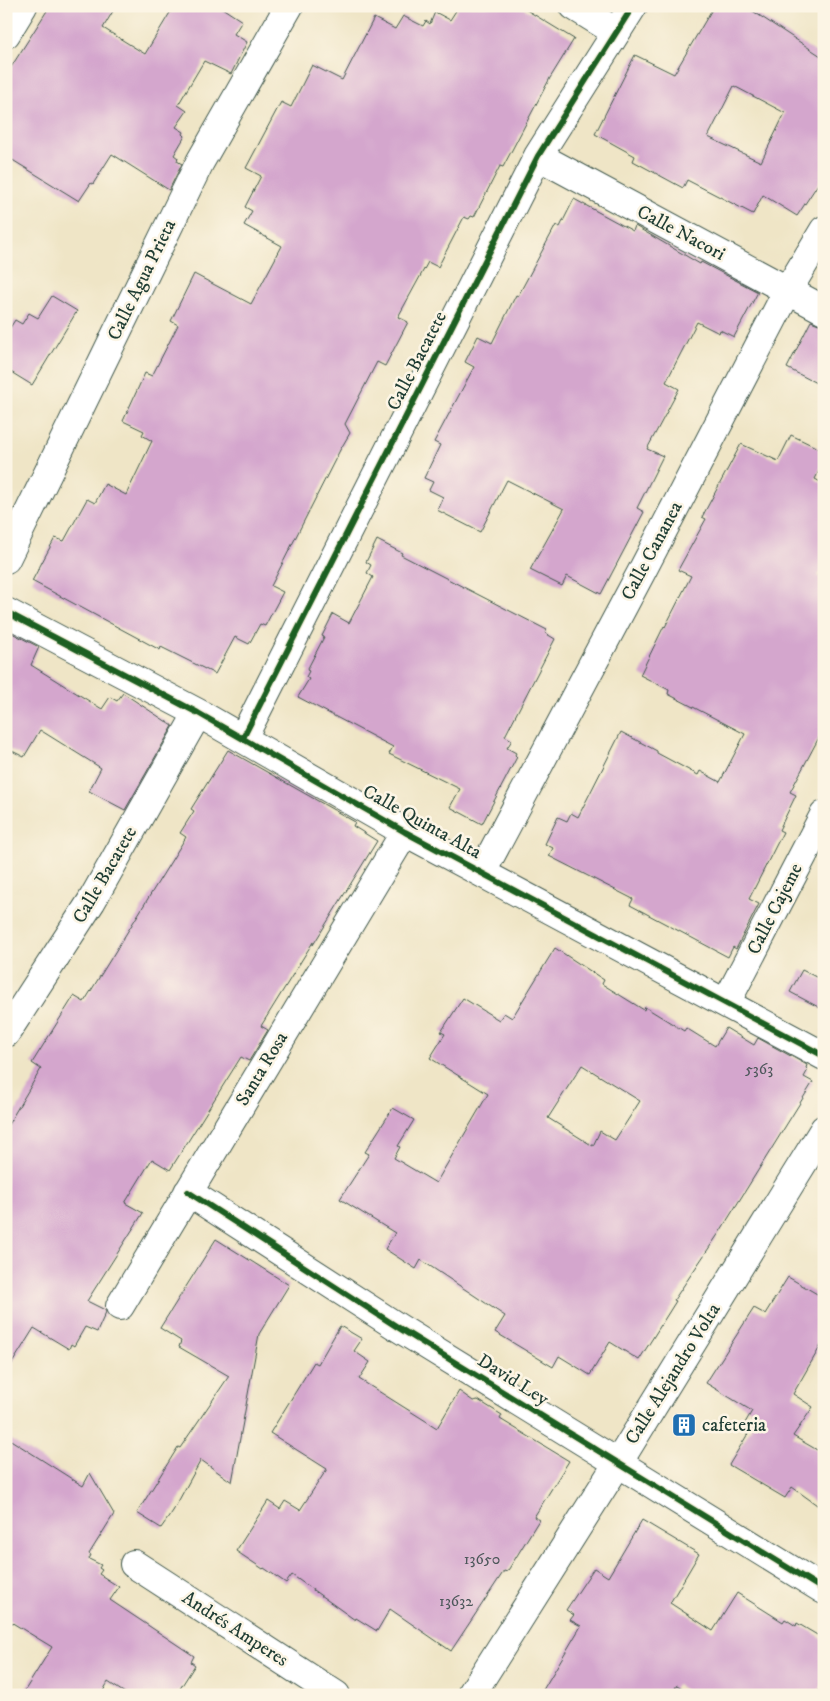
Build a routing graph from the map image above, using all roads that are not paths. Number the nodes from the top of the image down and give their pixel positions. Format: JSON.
{"nodes":[{"id":1,"x":23,"y":6,"type":"edge"},
{"id":2,"x":289,"y":6,"type":"edge"},
{"id":3,"x":574,"y":6,"type":"edge"},
{"id":4,"x":633,"y":6,"type":"edge"},
{"id":5,"x":616,"y":32,"type":"junction"},
{"id":6,"x":6,"y":34,"type":"edge"},
{"id":7,"x":538,"y":156,"type":"junction"},
{"id":8,"x":824,"y":230,"type":"edge"},
{"id":9,"x":788,"y":290,"type":"junction"},
{"id":10,"x":824,"y":310,"type":"edge"},
{"id":11,"x":6,"y":559,"type":"edge"},
{"id":12,"x":6,"y":612,"type":"edge"},
{"id":13,"x":198,"y":713,"type":"junction"},
{"id":14,"x":243,"y":738,"type":"junction"},
{"id":15,"x":824,"y":815,"type":"edge"},
{"id":16,"x":405,"y":832,"type":"junction"},
{"id":17,"x":482,"y":872,"type":"junction"},
{"id":18,"x":726,"y":1003,"type":"junction"},
{"id":19,"x":6,"y":1033,"type":"edge"},
{"id":20,"x":824,"y":1056,"type":"edge"},
{"id":21,"x":824,"y":1129,"type":"edge"},
{"id":22,"x":188,"y":1192,"type":"junction"},
{"id":23,"x":120,"y":1306,"type":"dead end"},
{"id":24,"x":618,"y":1463,"type":"junction"},
{"id":25,"x":134,"y":1564,"type":"dead end"},
{"id":26,"x":824,"y":1590,"type":"edge"},
{"id":27,"x":336,"y":1695,"type":"edge"},
{"id":28,"x":471,"y":1695,"type":"edge"}],
"edges":[{"from":1,"to":6,"type":"street"},
{"from":2,"to":11,"type":"street","name":"Calle Agua Prieta"},
{"from":3,"to":5,"type":"street"},
{"from":4,"to":5,"type":"street","name":"Calle Bacatete"},
{"from":5,"to":7,"type":"street","name":"Calle Bacatete"},
{"from":7,"to":9,"type":"street","name":"Calle Nacori"},
{"from":7,"to":14,"type":"street","name":"Calle Bacatete"},
{"from":8,"to":9,"type":"street","name":"Calle Cananea"},
{"from":9,"to":10,"type":"street","name":"Calle Nacori"},
{"from":9,"to":17,"type":"street","name":"Calle Cananea"},
{"from":12,"to":13,"type":"street","name":"Calle Quinta Alta"},
{"from":13,"to":14,"type":"street","name":"Calle Quinta Alta"},
{"from":13,"to":19,"type":"street","name":"Calle Bacatete"},
{"from":14,"to":16,"type":"street","name":"Calle Quinta Alta"},
{"from":15,"to":18,"type":"street","name":"Calle Cajeme"},
{"from":16,"to":17,"type":"street","name":"Calle Quinta Alta"},
{"from":16,"to":22,"type":"street","name":"Santa Rosa"},
{"from":17,"to":18,"type":"street","name":"Calle Quinta Alta"},
{"from":18,"to":20,"type":"street","name":"Calle Quinta Alta"},
{"from":21,"to":24,"type":"street","name":"Calle Alejandro Volta"},
{"from":22,"to":23,"type":"street","name":"Santa Rosa"},
{"from":22,"to":24,"type":"street","name":"David Ley"},
{"from":24,"to":26,"type":"street","name":"David Ley"},
{"from":24,"to":28,"type":"street","name":"Calle Alejandro Volta"},
{"from":25,"to":27,"type":"street","name":"Andrés Amperes"}]}
